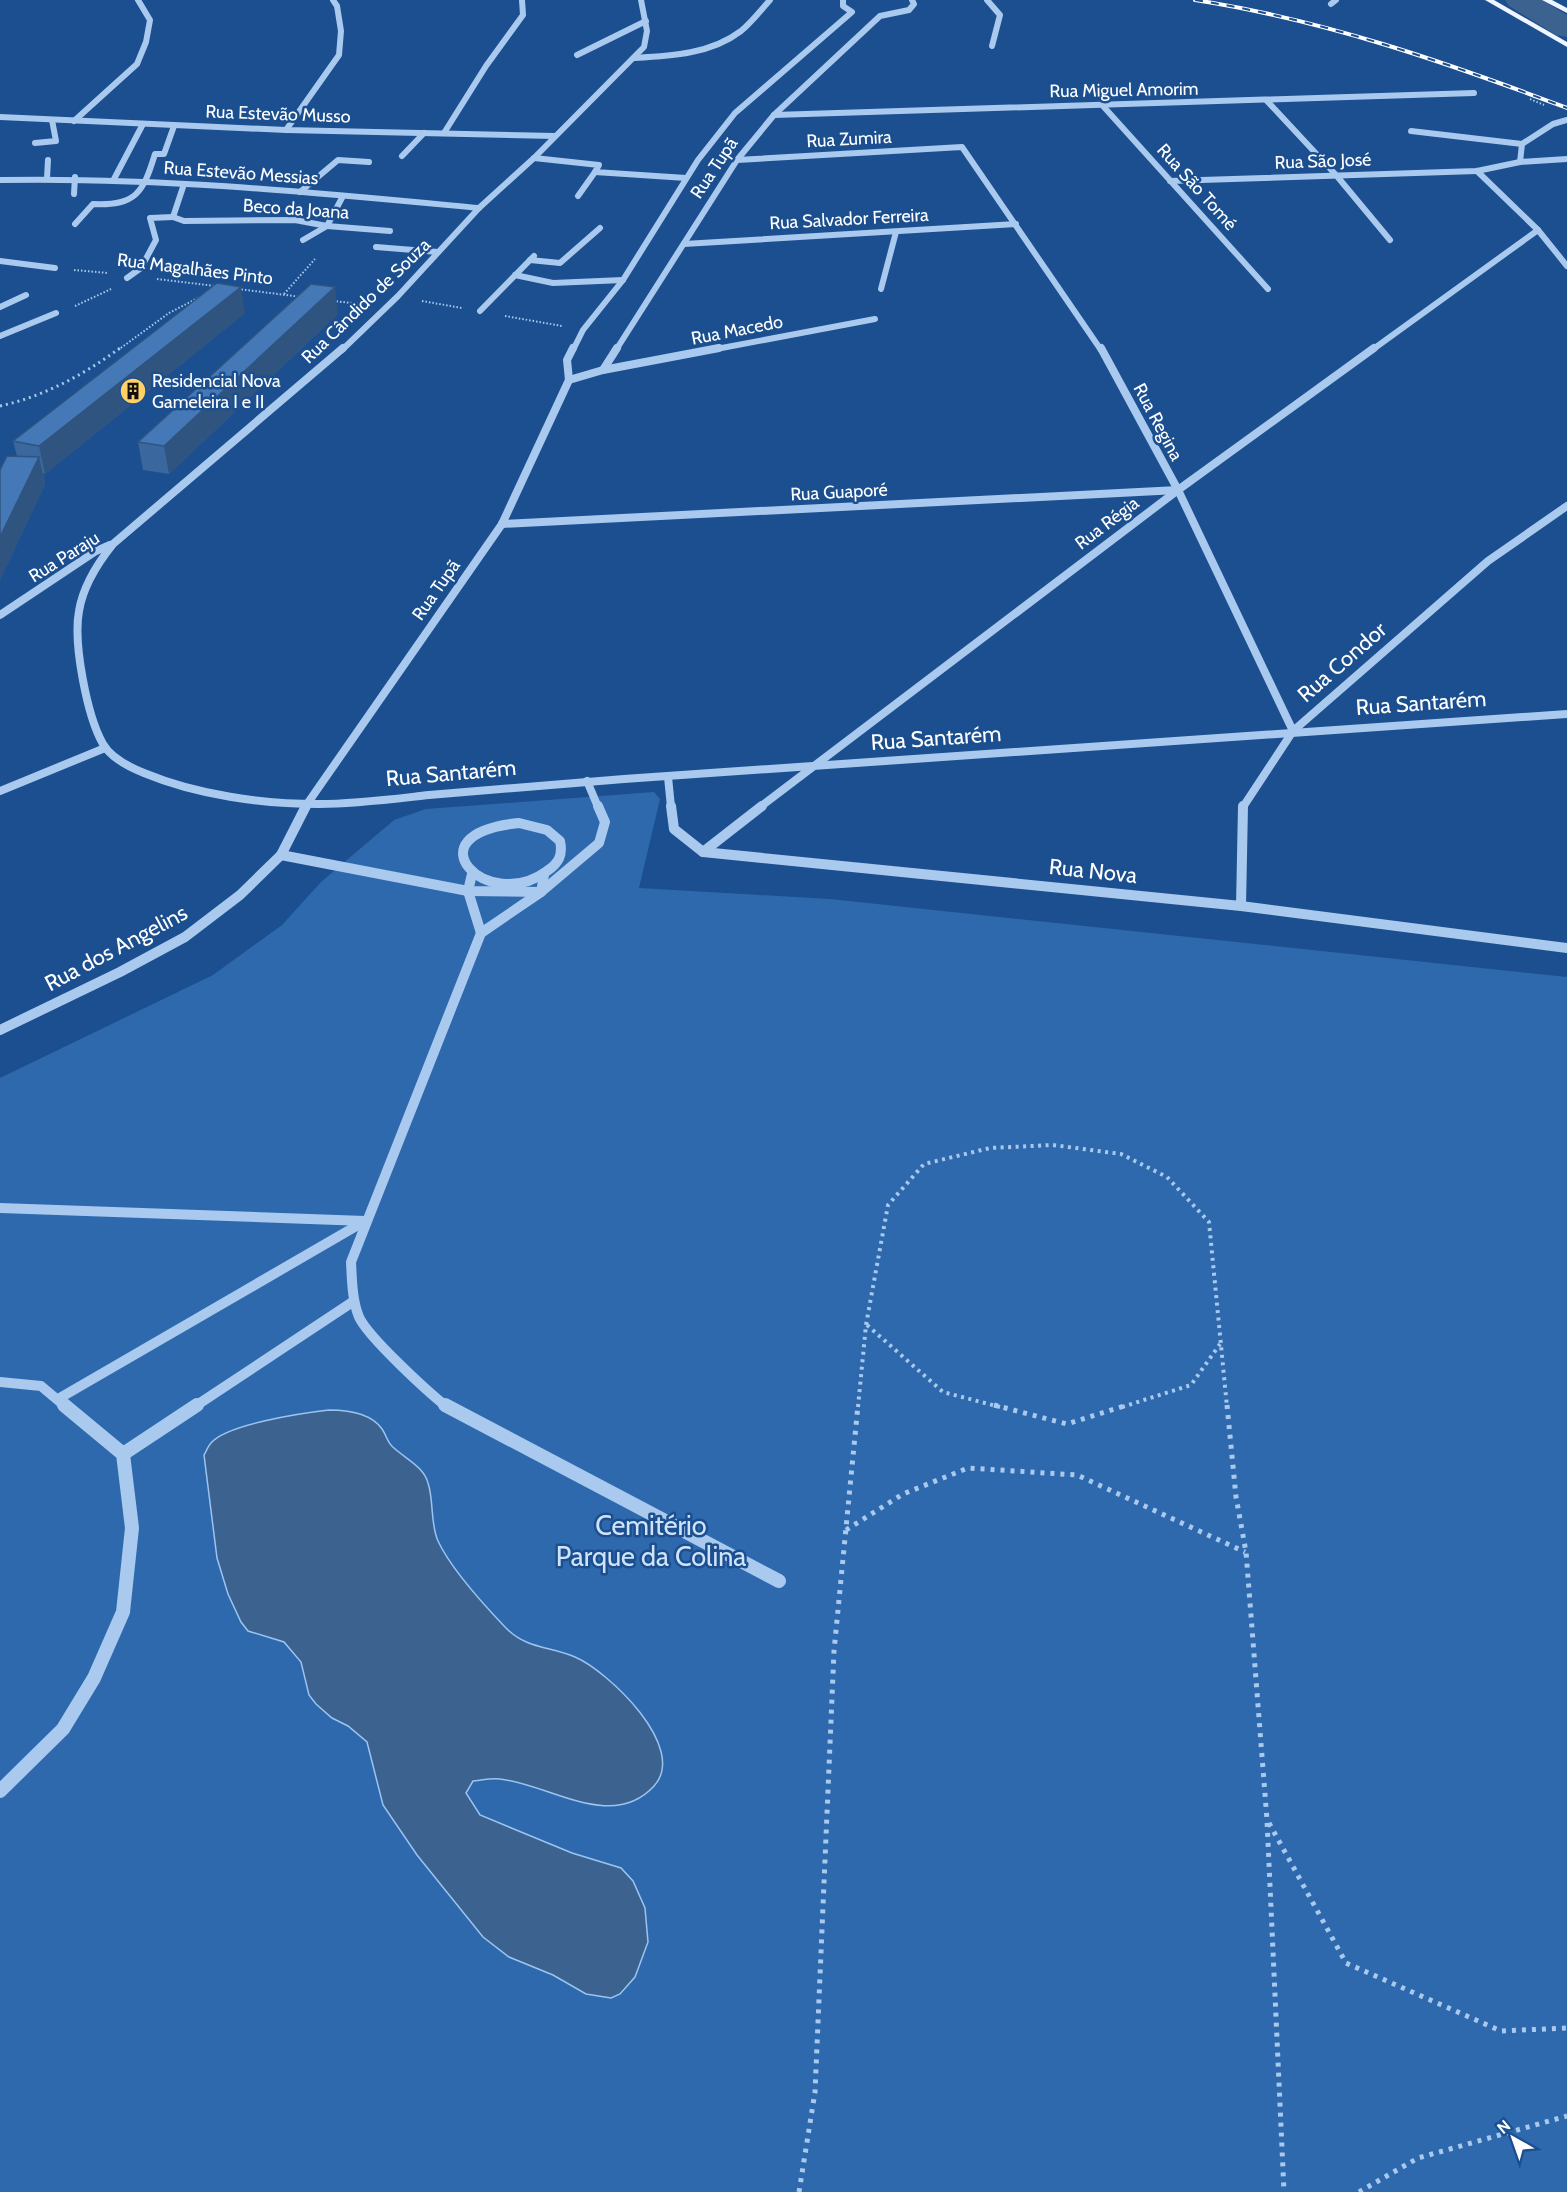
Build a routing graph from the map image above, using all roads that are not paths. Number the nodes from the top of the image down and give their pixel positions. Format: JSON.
{"nodes":[{"id":1,"x":138,"y":0,"type":"edge"},
{"id":2,"x":333,"y":0,"type":"edge"},
{"id":3,"x":522,"y":0,"type":"edge"},
{"id":4,"x":641,"y":0,"type":"edge"},
{"id":5,"x":770,"y":0,"type":"edge"},
{"id":6,"x":843,"y":0,"type":"edge"},
{"id":7,"x":912,"y":0,"type":"edge"},
{"id":8,"x":987,"y":0,"type":"edge"},
{"id":9,"x":1336,"y":0,"type":"edge"},
{"id":10,"x":1489,"y":0,"type":"edge"},
{"id":11,"x":1546,"y":0,"type":"edge"},
{"id":12,"x":1330,"y":4,"type":"dead end"},
{"id":13,"x":1567,"y":11,"type":"edge"},
{"id":14,"x":646,"y":21,"type":"junction"},
{"id":15,"x":1567,"y":45,"type":"edge"},
{"id":16,"x":992,"y":46,"type":"dead end"},
{"id":17,"x":577,"y":55,"type":"dead end"},
{"id":18,"x":634,"y":58,"type":"junction"},
{"id":19,"x":1474,"y":93,"type":"dead end"},
{"id":20,"x":1267,"y":101,"type":"junction"},
{"id":21,"x":1103,"y":105,"type":"junction"},
{"id":22,"x":774,"y":115,"type":"junction"},
{"id":23,"x":0,"y":117,"type":"edge"},
{"id":24,"x":52,"y":120,"type":"junction"},
{"id":25,"x":1567,"y":120,"type":"edge"},
{"id":26,"x":74,"y":121,"type":"junction"},
{"id":27,"x":143,"y":124,"type":"junction"},
{"id":28,"x":174,"y":126,"type":"junction"},
{"id":29,"x":286,"y":130,"type":"junction"},
{"id":30,"x":1411,"y":130,"type":"dead end"},
{"id":31,"x":424,"y":133,"type":"junction"},
{"id":32,"x":444,"y":133,"type":"junction"},
{"id":33,"x":555,"y":136,"type":"junction"},
{"id":34,"x":34,"y":143,"type":"dead end"},
{"id":35,"x":1522,"y":144,"type":"junction"},
{"id":36,"x":962,"y":147,"type":"joint"},
{"id":37,"x":402,"y":156,"type":"dead end"},
{"id":38,"x":534,"y":158,"type":"junction"},
{"id":39,"x":1567,"y":159,"type":"edge"},
{"id":40,"x":48,"y":160,"type":"dead end"},
{"id":41,"x":737,"y":160,"type":"junction"},
{"id":42,"x":369,"y":162,"type":"dead end"},
{"id":43,"x":1520,"y":162,"type":"junction"},
{"id":44,"x":1477,"y":171,"type":"junction"},
{"id":45,"x":595,"y":172,"type":"junction"},
{"id":46,"x":1336,"y":175,"type":"junction"},
{"id":47,"x":75,"y":177,"type":"junction"},
{"id":48,"x":47,"y":178,"type":"junction"},
{"id":49,"x":686,"y":178,"type":"junction"},
{"id":50,"x":114,"y":179,"type":"junction"},
{"id":51,"x":0,"y":180,"type":"edge"},
{"id":52,"x":145,"y":181,"type":"junction"},
{"id":53,"x":1170,"y":181,"type":"junction"},
{"id":54,"x":184,"y":184,"type":"junction"},
{"id":55,"x":300,"y":192,"type":"junction"},
{"id":56,"x":74,"y":194,"type":"dead end"},
{"id":57,"x":343,"y":196,"type":"junction"},
{"id":58,"x":578,"y":196,"type":"dead end"},
{"id":59,"x":479,"y":208,"type":"junction"},
{"id":60,"x":173,"y":217,"type":"junction"},
{"id":61,"x":75,"y":224,"type":"dead end"},
{"id":62,"x":1016,"y":224,"type":"junction"},
{"id":63,"x":327,"y":226,"type":"junction"},
{"id":64,"x":600,"y":228,"type":"dead end"},
{"id":65,"x":1538,"y":230,"type":"junction"},
{"id":66,"x":390,"y":231,"type":"dead end"},
{"id":67,"x":896,"y":231,"type":"junction"},
{"id":68,"x":303,"y":240,"type":"dead end"},
{"id":69,"x":1390,"y":240,"type":"dead end"},
{"id":70,"x":684,"y":244,"type":"junction"},
{"id":71,"x":376,"y":247,"type":"dead end"},
{"id":72,"x":438,"y":252,"type":"junction"},
{"id":73,"x":0,"y":261,"type":"edge"},
{"id":74,"x":1566,"y":264,"type":"edge"},
{"id":75,"x":55,"y":268,"type":"road end"},
{"id":76,"x":515,"y":275,"type":"junction"},
{"id":77,"x":128,"y":277,"type":"road end"},
{"id":78,"x":623,"y":280,"type":"junction"},
{"id":79,"x":881,"y":289,"type":"dead end"},
{"id":80,"x":1268,"y":289,"type":"dead end"},
{"id":81,"x":26,"y":295,"type":"dead end"},
{"id":82,"x":0,"y":307,"type":"edge"},
{"id":83,"x":480,"y":311,"type":"dead end"},
{"id":84,"x":56,"y":313,"type":"road end"},
{"id":85,"x":876,"y":319,"type":"dead end"},
{"id":86,"x":0,"y":336,"type":"edge"},
{"id":87,"x":603,"y":370,"type":"junction"},
{"id":88,"x":569,"y":380,"type":"junction"},
{"id":89,"x":1178,"y":490,"type":"junction"},
{"id":90,"x":1567,"y":506,"type":"edge"},
{"id":91,"x":502,"y":524,"type":"junction"},
{"id":92,"x":113,"y":544,"type":"junction"},
{"id":93,"x":0,"y":615,"type":"edge"},
{"id":94,"x":1567,"y":714,"type":"edge"},
{"id":95,"x":1293,"y":731,"type":"junction"},
{"id":96,"x":105,"y":748,"type":"junction"},
{"id":97,"x":809,"y":768,"type":"junction"},
{"id":98,"x":668,"y":777,"type":"junction"},
{"id":99,"x":587,"y":781,"type":"junction"},
{"id":100,"x":0,"y":791,"type":"edge"},
{"id":101,"x":307,"y":804,"type":"junction"},
{"id":102,"x":704,"y":852,"type":"junction"},
{"id":103,"x":281,"y":855,"type":"junction"},
{"id":104,"x":472,"y":874,"type":"junction"},
{"id":105,"x":544,"y":876,"type":"junction"},
{"id":106,"x":468,"y":891,"type":"junction"},
{"id":107,"x":541,"y":892,"type":"junction"},
{"id":108,"x":1241,"y":906,"type":"junction"},
{"id":109,"x":481,"y":933,"type":"junction"},
{"id":110,"x":1567,"y":948,"type":"edge"},
{"id":111,"x":0,"y":1030,"type":"edge"},
{"id":112,"x":0,"y":1208,"type":"edge"},
{"id":113,"x":365,"y":1221,"type":"junction"},
{"id":114,"x":354,"y":1301,"type":"junction"},
{"id":115,"x":0,"y":1382,"type":"edge"},
{"id":116,"x":58,"y":1400,"type":"junction"},
{"id":117,"x":123,"y":1454,"type":"junction"},
{"id":118,"x":779,"y":1581,"type":"dead end"},
{"id":119,"x":0,"y":1791,"type":"edge"}],
"edges":[{"from":1,"to":26,"type":"street"},
{"from":2,"to":29,"type":"street"},
{"from":3,"to":32,"type":"street"},
{"from":4,"to":14,"type":"street","name":"Rua Cândido de Souza"},
{"from":5,"to":18,"type":"street"},
{"from":6,"to":49,"type":"street","name":"Rua Tupã"},
{"from":7,"to":22,"type":"street","name":"Rua Tupã"},
{"from":8,"to":16,"type":"street"},
{"from":9,"to":12,"type":"street"},
{"from":10,"to":15,"type":"main road"},
{"from":11,"to":13,"type":"main road"},
{"from":14,"to":17,"type":"street"},
{"from":14,"to":18,"type":"street","name":"Rua Cândido de Souza"},
{"from":18,"to":33,"type":"street","name":"Rua Cândido de Souza"},
{"from":19,"to":20,"type":"street","name":"Rua Miguel Amorim"},
{"from":20,"to":21,"type":"street","name":"Rua Miguel Amorim"},
{"from":20,"to":46,"type":"street"},
{"from":21,"to":22,"type":"street","name":"Rua Miguel Amorim"},
{"from":21,"to":53,"type":"street","name":"Rua São Tomé"},
{"from":22,"to":41,"type":"street","name":"Rua Tupã"},
{"from":23,"to":24,"type":"street","name":"Rua Estevão Musso"},
{"from":24,"to":26,"type":"street","name":"Rua Estevão Musso"},
{"from":24,"to":34,"type":"street"},
{"from":25,"to":35,"type":"street"},
{"from":26,"to":27,"type":"street","name":"Rua Estevão Musso"},
{"from":27,"to":28,"type":"street","name":"Rua Estevão Musso"},
{"from":27,"to":50,"type":"street"},
{"from":28,"to":29,"type":"street","name":"Rua Estevão Musso"},
{"from":28,"to":52,"type":"street"},
{"from":29,"to":31,"type":"street","name":"Rua Estevão Musso"},
{"from":30,"to":35,"type":"street"},
{"from":31,"to":32,"type":"street","name":"Rua Estevão Musso"},
{"from":31,"to":37,"type":"street"},
{"from":32,"to":33,"type":"street","name":"Rua Estevão Musso"},
{"from":33,"to":38,"type":"street","name":"Rua Cândido de Souza"},
{"from":35,"to":43,"type":"street"},
{"from":36,"to":41,"type":"street","name":"Rua Zumira"},
{"from":36,"to":62,"type":"street","name":"Rua Regina"},
{"from":38,"to":45,"type":"street"},
{"from":38,"to":59,"type":"street","name":"Rua Cândido de Souza"},
{"from":39,"to":43,"type":"street","name":"Rua São José"},
{"from":40,"to":48,"type":"street"},
{"from":41,"to":70,"type":"street","name":"Rua Tupã"},
{"from":42,"to":55,"type":"street"},
{"from":43,"to":44,"type":"street","name":"Rua São José"},
{"from":44,"to":46,"type":"street","name":"Rua São José"},
{"from":44,"to":65,"type":"street"},
{"from":45,"to":49,"type":"street"},
{"from":45,"to":58,"type":"street"},
{"from":46,"to":53,"type":"street","name":"Rua São José"},
{"from":46,"to":69,"type":"street"},
{"from":47,"to":48,"type":"street","name":"Rua Estevão Messias"},
{"from":47,"to":50,"type":"street","name":"Rua Estevão Messias"},
{"from":47,"to":56,"type":"street"},
{"from":48,"to":51,"type":"street","name":"Rua Estevão Messias"},
{"from":49,"to":78,"type":"street","name":"Rua Tupã"},
{"from":50,"to":52,"type":"street","name":"Rua Estevão Messias"},
{"from":52,"to":54,"type":"street","name":"Rua Estevão Messias"},
{"from":52,"to":61,"type":"street"},
{"from":53,"to":80,"type":"street","name":"Rua São Tomé"},
{"from":54,"to":55,"type":"street","name":"Rua Estevão Messias"},
{"from":54,"to":60,"type":"street"},
{"from":55,"to":57,"type":"street","name":"Rua Estevão Messias"},
{"from":57,"to":59,"type":"street","name":"Rua Estevão Messias"},
{"from":57,"to":63,"type":"street"},
{"from":59,"to":72,"type":"street","name":"Rua Cândido de Souza"},
{"from":60,"to":63,"type":"street","name":"Beco da Joana"},
{"from":60,"to":77,"type":"street"},
{"from":62,"to":67,"type":"street","name":"Rua Salvador Ferreira"},
{"from":62,"to":89,"type":"street","name":"Rua Regina"},
{"from":63,"to":66,"type":"street","name":"Beco da Joana"},
{"from":63,"to":68,"type":"street"},
{"from":64,"to":76,"type":"street"},
{"from":65,"to":74,"type":"street"},
{"from":65,"to":89,"type":"street","name":"Rua Régia"},
{"from":67,"to":70,"type":"street","name":"Rua Salvador Ferreira"},
{"from":67,"to":79,"type":"street"},
{"from":70,"to":87,"type":"street","name":"Rua Tupã"},
{"from":71,"to":72,"type":"street"},
{"from":72,"to":92,"type":"street","name":"Rua Cândido de Souza"},
{"from":73,"to":75,"type":"street"},
{"from":76,"to":78,"type":"street"},
{"from":76,"to":83,"type":"street"},
{"from":78,"to":88,"type":"street","name":"Rua Tupã"},
{"from":81,"to":82,"type":"street"},
{"from":84,"to":86,"type":"street"},
{"from":85,"to":87,"type":"street","name":"Rua Macedo"},
{"from":87,"to":88,"type":"street"},
{"from":88,"to":91,"type":"street","name":"Rua Tupã"},
{"from":89,"to":91,"type":"street","name":"Rua Guaporé"},
{"from":89,"to":95,"type":"street","name":"Rua Regina"},
{"from":89,"to":97,"type":"street","name":"Rua Régia"},
{"from":90,"to":95,"type":"street","name":"Rua Condor"},
{"from":91,"to":101,"type":"street","name":"Rua Tupã"},
{"from":92,"to":93,"type":"street","name":"Rua Paraju"},
{"from":92,"to":96,"type":"street","name":"Rua Cândido de Souza"},
{"from":94,"to":95,"type":"street","name":"Rua Santarém"},
{"from":95,"to":97,"type":"street","name":"Rua Santarém"},
{"from":95,"to":108,"type":"street","name":"Rua Condor"},
{"from":96,"to":100,"type":"street"},
{"from":96,"to":101,"type":"street"},
{"from":97,"to":98,"type":"street","name":"Rua Santarém"},
{"from":97,"to":102,"type":"street","name":"Rua Régia"},
{"from":98,"to":99,"type":"street","name":"Rua Santarém"},
{"from":98,"to":102,"type":"street"},
{"from":99,"to":101,"type":"street","name":"Rua Santarém"},
{"from":99,"to":107,"type":"street"},
{"from":101,"to":103,"type":"street","name":"Rua dos Angelins"},
{"from":102,"to":108,"type":"street","name":"Rua Nova"},
{"from":103,"to":106,"type":"street"},
{"from":103,"to":111,"type":"street","name":"Rua dos Angelins"},
{"from":104,"to":105,"type":"street"},
{"from":104,"to":105,"type":"street"},
{"from":104,"to":106,"type":"street"},
{"from":105,"to":107,"type":"street"},
{"from":106,"to":107,"type":"street"},
{"from":106,"to":109,"type":"street"},
{"from":107,"to":109,"type":"street"},
{"from":108,"to":110,"type":"street","name":"Rua Nova"},
{"from":109,"to":113,"type":"street"},
{"from":112,"to":113,"type":"street"},
{"from":113,"to":114,"type":"street"},
{"from":113,"to":116,"type":"street"},
{"from":114,"to":117,"type":"street"},
{"from":114,"to":118,"type":"street"},
{"from":115,"to":116,"type":"street"},
{"from":116,"to":117,"type":"street"},
{"from":117,"to":119,"type":"street"}]}
